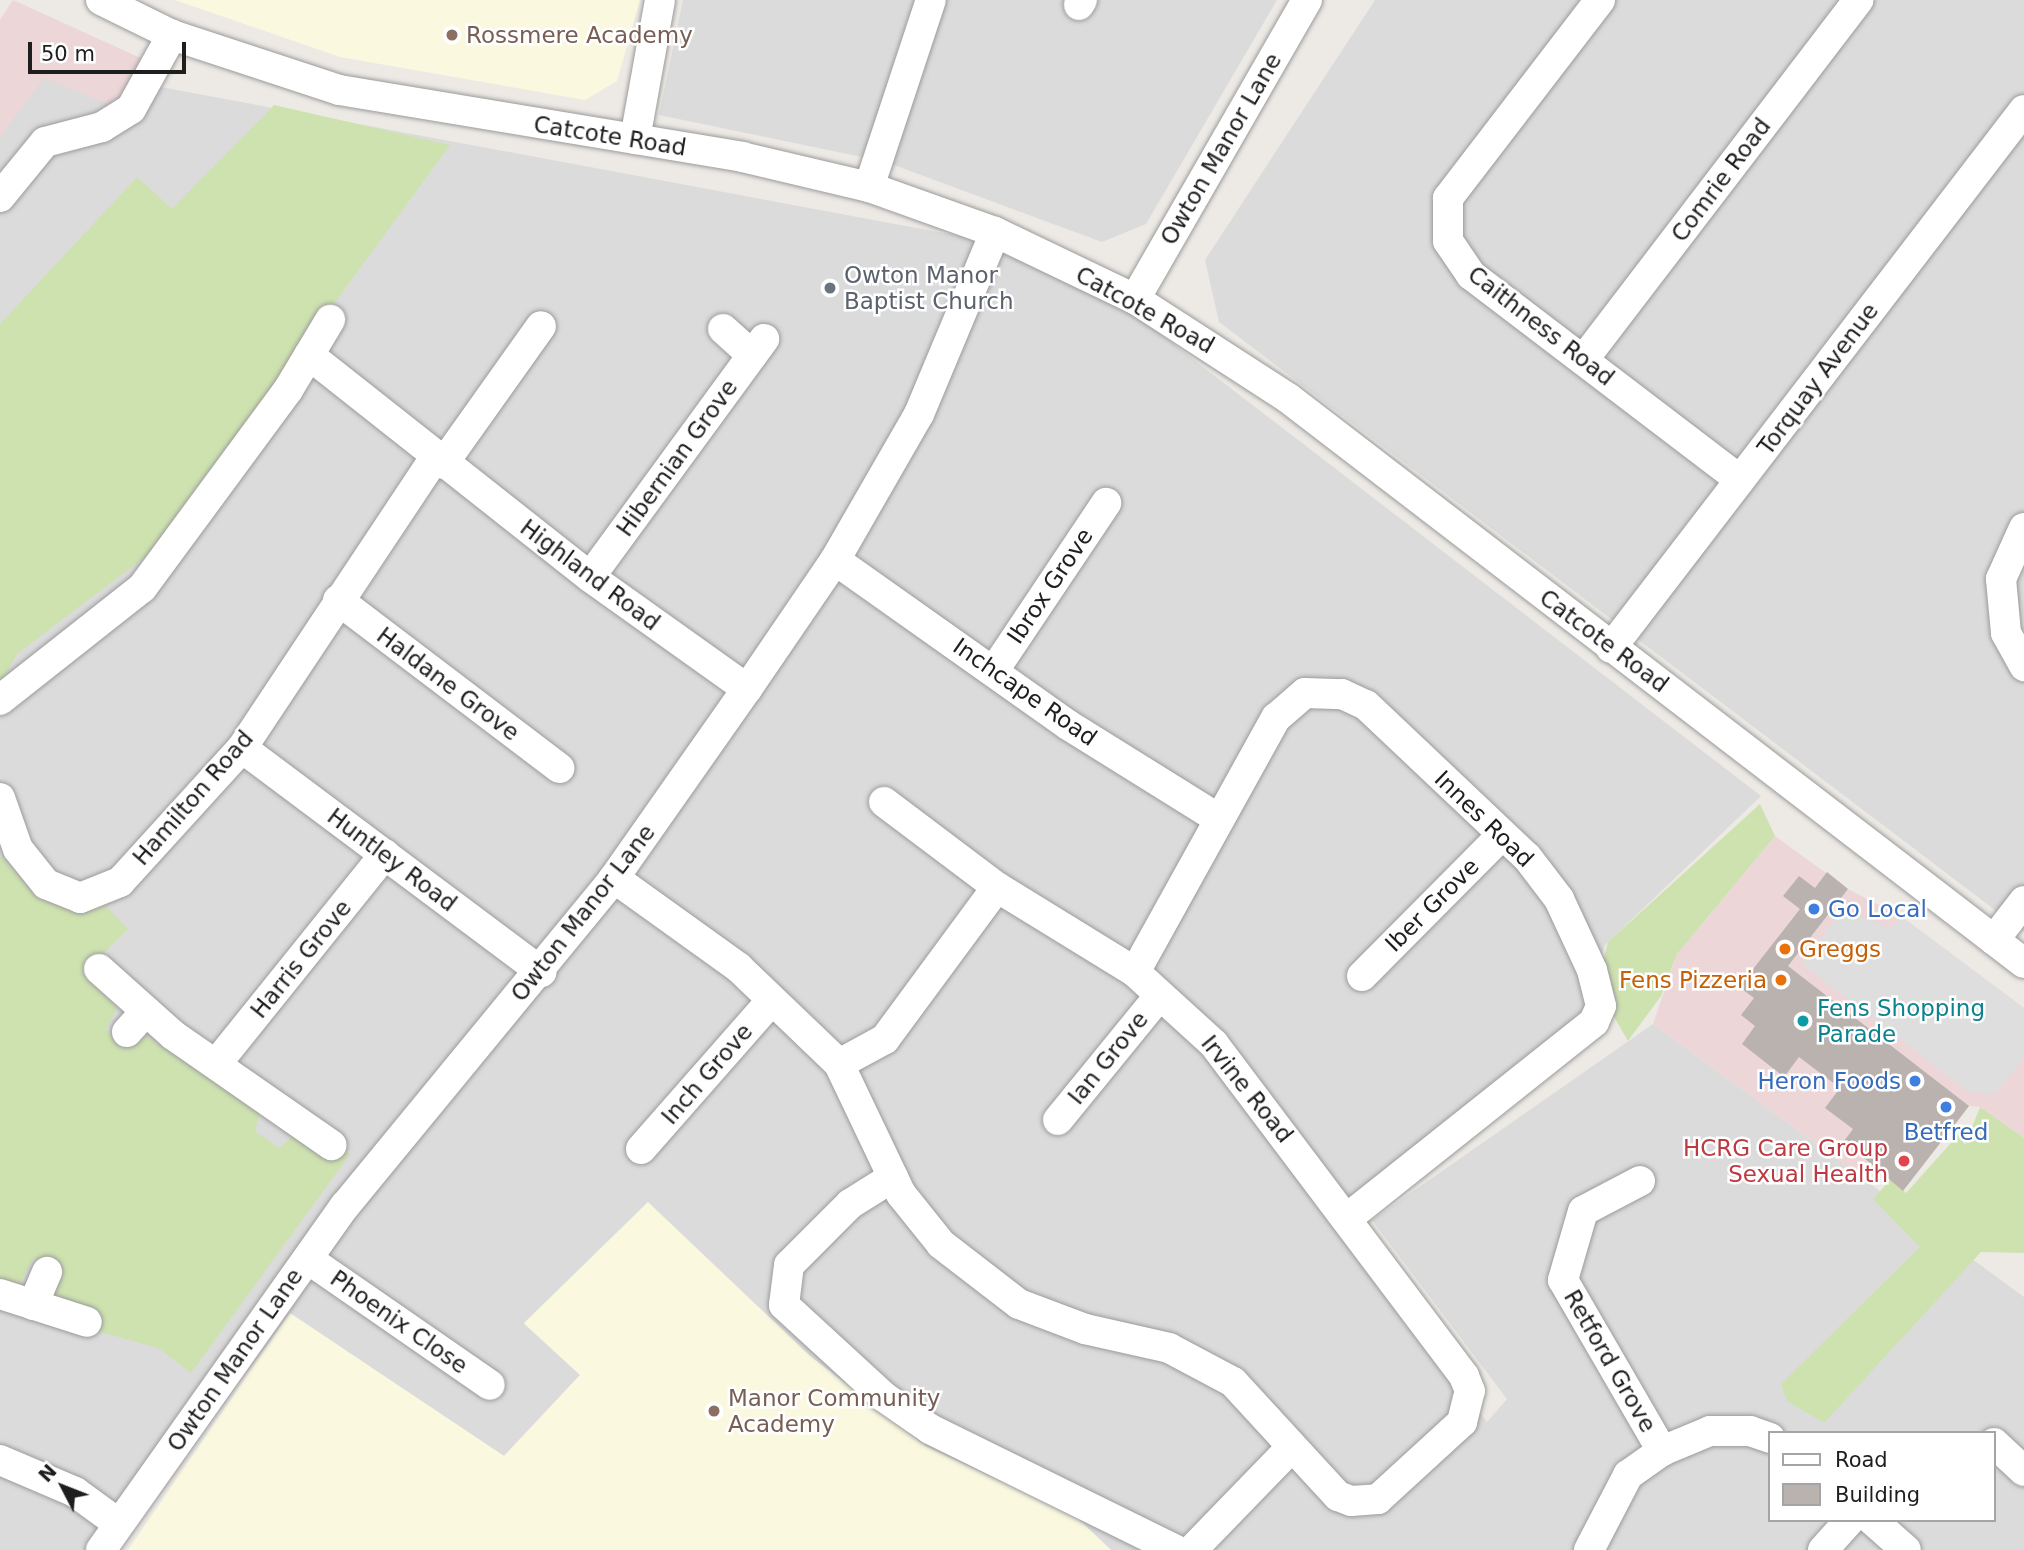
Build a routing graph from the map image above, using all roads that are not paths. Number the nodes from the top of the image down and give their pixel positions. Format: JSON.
{"nodes":[{"id":1,"x":101,"y":0,"type":"edge"},
{"id":2,"x":660,"y":0,"type":"edge"},
{"id":3,"x":931,"y":0,"type":"edge"},
{"id":4,"x":1307,"y":0,"type":"edge"},
{"id":5,"x":1600,"y":0,"type":"edge"},
{"id":6,"x":1858,"y":0,"type":"edge"},
{"id":7,"x":172,"y":35,"type":"junction"},
{"id":8,"x":2024,"y":110,"type":"edge"},
{"id":9,"x":635,"y":139,"type":"junction"},
{"id":10,"x":869,"y":187,"type":"junction"},
{"id":11,"x":0,"y":197,"type":"edge"},
{"id":12,"x":995,"y":232,"type":"junction"},
{"id":13,"x":1135,"y":299,"type":"junction"},
{"id":14,"x":330,"y":320,"type":"dead end"},
{"id":15,"x":541,"y":326,"type":"dead end"},
{"id":16,"x":723,"y":329,"type":"dead end"},
{"id":17,"x":309,"y":355,"type":"junction"},
{"id":18,"x":1584,"y":359,"type":"junction"},
{"id":19,"x":439,"y":461,"type":"junction"},
{"id":20,"x":1740,"y":480,"type":"junction"},
{"id":21,"x":1106,"y":502,"type":"dead end"},
{"id":22,"x":2024,"y":528,"type":"edge"},
{"id":23,"x":835,"y":560,"type":"junction"},
{"id":24,"x":590,"y":577,"type":"junction"},
{"id":25,"x":338,"y":600,"type":"junction"},
{"id":26,"x":1611,"y":648,"type":"junction"},
{"id":27,"x":2024,"y":666,"type":"edge"},
{"id":28,"x":995,"y":668,"type":"junction"},
{"id":29,"x":747,"y":689,"type":"junction"},
{"id":30,"x":0,"y":699,"type":"edge"},
{"id":31,"x":242,"y":748,"type":"junction"},
{"id":32,"x":559,"y":768,"type":"dead end"},
{"id":33,"x":0,"y":797,"type":"edge"},
{"id":34,"x":884,"y":802,"type":"dead end"},
{"id":35,"x":1219,"y":819,"type":"junction"},
{"id":36,"x":1502,"y":835,"type":"junction"},
{"id":37,"x":385,"y":854,"type":"junction"},
{"id":38,"x":614,"y":878,"type":"junction"},
{"id":39,"x":997,"y":887,"type":"junction"},
{"id":40,"x":2024,"y":901,"type":"edge"},
{"id":41,"x":1994,"y":940,"type":"junction"},
{"id":42,"x":2024,"y":963,"type":"edge"},
{"id":43,"x":99,"y":968,"type":"dead end"},
{"id":44,"x":541,"y":972,"type":"junction"},
{"id":45,"x":1135,"y":972,"type":"junction"},
{"id":46,"x":1362,"y":976,"type":"dead end"},
{"id":47,"x":1159,"y":996,"type":"junction"},
{"id":48,"x":772,"y":1000,"type":"junction"},
{"id":49,"x":217,"y":1063,"type":"junction"},
{"id":50,"x":839,"y":1064,"type":"junction"},
{"id":51,"x":1056,"y":1118,"type":"dead end"},
{"id":52,"x":331,"y":1146,"type":"dead end"},
{"id":53,"x":641,"y":1149,"type":"dead end"},
{"id":54,"x":893,"y":1177,"type":"junction"},
{"id":55,"x":1640,"y":1181,"type":"dead end"},
{"id":56,"x":1349,"y":1217,"type":"junction"},
{"id":57,"x":308,"y":1259,"type":"junction"},
{"id":58,"x":47,"y":1272,"type":"dead end"},
{"id":59,"x":0,"y":1294,"type":"edge"},
{"id":60,"x":33,"y":1305,"type":"junction"},
{"id":61,"x":87,"y":1322,"type":"dead end"},
{"id":62,"x":490,"y":1385,"type":"dead end"},
{"id":63,"x":1769,"y":1438,"type":"edge"},
{"id":64,"x":1996,"y":1445,"type":"edge"},
{"id":65,"x":1291,"y":1448,"type":"junction"},
{"id":66,"x":1662,"y":1451,"type":"junction"},
{"id":67,"x":0,"y":1460,"type":"edge"},
{"id":68,"x":2024,"y":1471,"type":"edge"},
{"id":69,"x":1848,"y":1522,"type":"edge"},
{"id":70,"x":119,"y":1524,"type":"junction"},
{"id":71,"x":1883,"y":1524,"type":"edge"},
{"id":72,"x":101,"y":1550,"type":"edge"},
{"id":73,"x":1176,"y":1550,"type":"edge"},
{"id":74,"x":1192,"y":1550,"type":"edge"},
{"id":75,"x":1589,"y":1550,"type":"edge"},
{"id":76,"x":1823,"y":1550,"type":"edge"},
{"id":77,"x":1906,"y":1550,"type":"edge"}],
"edges":[{"from":1,"to":7,"type":"street","name":"Catcote Road"},
{"from":2,"to":9,"type":"street"},
{"from":3,"to":10,"type":"street"},
{"from":4,"to":13,"type":"street","name":"Owton Manor Lane"},
{"from":5,"to":18,"type":"street","name":"Caithness Road"},
{"from":6,"to":18,"type":"street","name":"Comrie Road"},
{"from":7,"to":9,"type":"street","name":"Catcote Road"},
{"from":7,"to":11,"type":"street"},
{"from":8,"to":20,"type":"street","name":"Torquay Avenue"},
{"from":9,"to":10,"type":"street","name":"Catcote Road"},
{"from":10,"to":12,"type":"street","name":"Catcote Road"},
{"from":12,"to":13,"type":"street","name":"Catcote Road"},
{"from":12,"to":23,"type":"street","name":"Owton Manor Lane"},
{"from":13,"to":26,"type":"street","name":"Catcote Road"},
{"from":14,"to":17,"type":"street"},
{"from":15,"to":19,"type":"street"},
{"from":16,"to":24,"type":"street","name":"Hibernian Grove"},
{"from":17,"to":19,"type":"street","name":"Highland Road"},
{"from":17,"to":30,"type":"street"},
{"from":18,"to":20,"type":"street","name":"Caithness Road"},
{"from":19,"to":24,"type":"street","name":"Highland Road"},
{"from":19,"to":25,"type":"street","name":"Hamilton Road"},
{"from":20,"to":26,"type":"street","name":"Torquay Avenue"},
{"from":21,"to":28,"type":"street","name":"Ibrox Grove"},
{"from":22,"to":27,"type":"street"},
{"from":23,"to":28,"type":"street","name":"Inchcape Road"},
{"from":23,"to":29,"type":"street","name":"Owton Manor Lane"},
{"from":24,"to":29,"type":"street","name":"Highland Road"},
{"from":25,"to":31,"type":"street","name":"Hamilton Road"},
{"from":25,"to":32,"type":"street","name":"Haldane Grove"},
{"from":26,"to":41,"type":"street","name":"Catcote Road"},
{"from":28,"to":35,"type":"street","name":"Inchcape Road"},
{"from":29,"to":38,"type":"street","name":"Owton Manor Lane"},
{"from":31,"to":33,"type":"street","name":"Hamilton Road"},
{"from":31,"to":37,"type":"street","name":"Huntley Road"},
{"from":34,"to":39,"type":"street","name":"Irvine Road"},
{"from":35,"to":36,"type":"street","name":"Innes Road"},
{"from":35,"to":45,"type":"street","name":"Innes Road"},
{"from":36,"to":46,"type":"street","name":"Iber Grove"},
{"from":36,"to":56,"type":"street","name":"Innes Road"},
{"from":37,"to":44,"type":"street","name":"Huntley Road"},
{"from":37,"to":49,"type":"street","name":"Harris Grove"},
{"from":38,"to":44,"type":"street","name":"Owton Manor Lane"},
{"from":38,"to":48,"type":"street"},
{"from":39,"to":45,"type":"street","name":"Irvine Road"},
{"from":39,"to":50,"type":"street"},
{"from":40,"to":41,"type":"street"},
{"from":41,"to":42,"type":"street","name":"Catcote Road"},
{"from":43,"to":49,"type":"street"},
{"from":44,"to":57,"type":"street","name":"Owton Manor Lane"},
{"from":45,"to":47,"type":"street","name":"Irvine Road"},
{"from":47,"to":51,"type":"street","name":"Ian Grove"},
{"from":47,"to":56,"type":"street","name":"Irvine Road"},
{"from":48,"to":50,"type":"street"},
{"from":48,"to":53,"type":"street","name":"Inch Grove"},
{"from":49,"to":52,"type":"street"},
{"from":50,"to":54,"type":"street"},
{"from":54,"to":65,"type":"street"},
{"from":54,"to":73,"type":"street"},
{"from":55,"to":66,"type":"street","name":"Retford Grove"},
{"from":56,"to":65,"type":"street","name":"Irvine Road"},
{"from":57,"to":62,"type":"street","name":"Phoenix Close"},
{"from":57,"to":70,"type":"street","name":"Owton Manor Lane"},
{"from":58,"to":60,"type":"street"},
{"from":59,"to":60,"type":"street"},
{"from":60,"to":61,"type":"street"},
{"from":63,"to":66,"type":"street"},
{"from":64,"to":68,"type":"street"},
{"from":65,"to":74,"type":"street"},
{"from":66,"to":75,"type":"street"},
{"from":67,"to":70,"type":"street"},
{"from":69,"to":76,"type":"street"},
{"from":70,"to":72,"type":"street","name":"Owton Manor Lane"},
{"from":71,"to":77,"type":"street"}]}
